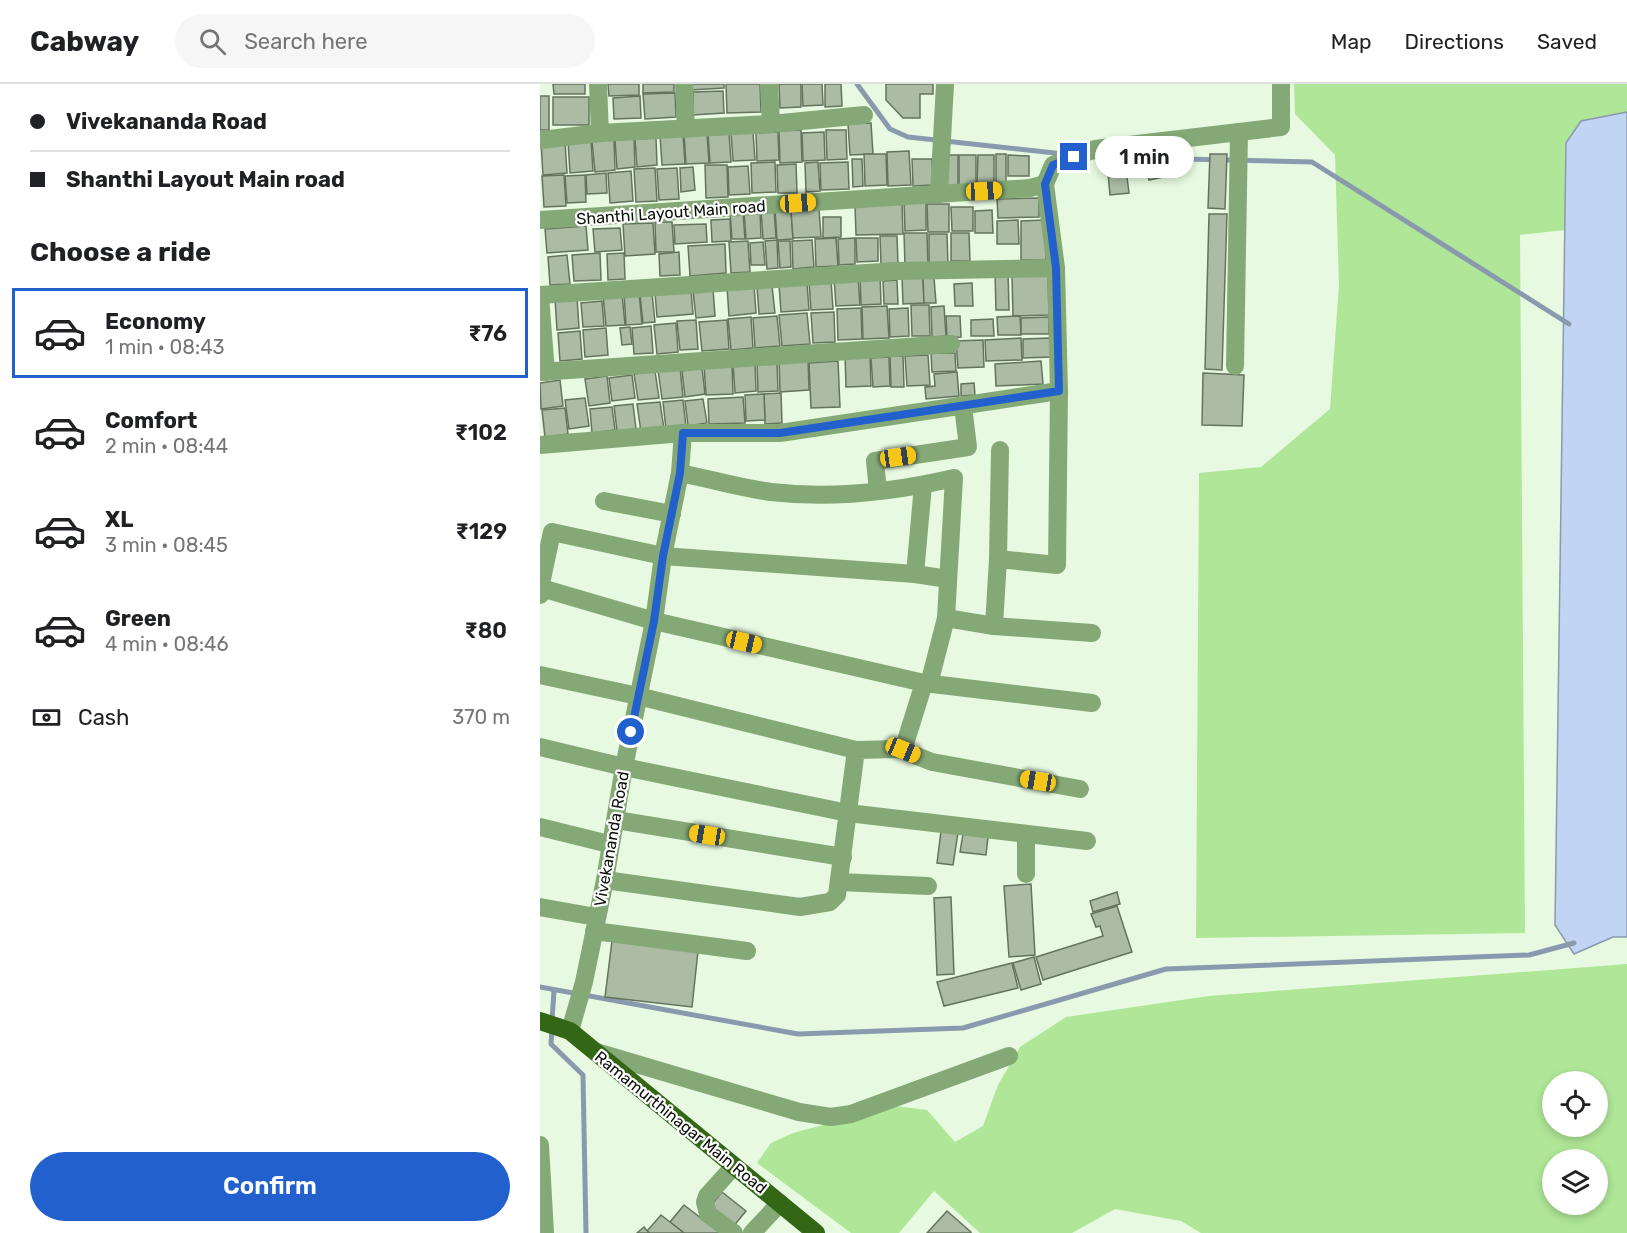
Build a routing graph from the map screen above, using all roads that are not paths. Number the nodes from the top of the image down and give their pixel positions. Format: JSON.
{"nodes":[{"id":1,"x":598,"y":84,"type":"edge"},
{"id":2,"x":684,"y":84,"type":"edge"},
{"id":3,"x":769,"y":84,"type":"edge"},
{"id":4,"x":945,"y":84,"type":"edge"},
{"id":5,"x":1281,"y":84,"type":"edge"},
{"id":6,"x":864,"y":115,"type":"dead end"},
{"id":7,"x":771,"y":124,"type":"junction"},
{"id":8,"x":686,"y":129,"type":"junction"},
{"id":9,"x":1239,"y":132,"type":"junction"},
{"id":10,"x":600,"y":133,"type":"junction"},
{"id":11,"x":540,"y":140,"type":"edge"},
{"id":12,"x":1045,"y":184,"type":"junction"},
{"id":13,"x":939,"y":194,"type":"junction"},
{"id":14,"x":540,"y":220,"type":"edge"},
{"id":15,"x":1056,"y":268,"type":"junction"},
{"id":16,"x":540,"y":295,"type":"edge"},
{"id":17,"x":951,"y":344,"type":"dead end"},
{"id":18,"x":1235,"y":366,"type":"dead end"},
{"id":19,"x":543,"y":372,"type":"edge"},
{"id":20,"x":1059,"y":391,"type":"junction"},
{"id":21,"x":963,"y":406,"type":"junction"},
{"id":22,"x":683,"y":433,"type":"junction"},
{"id":23,"x":540,"y":445,"type":"edge"},
{"id":24,"x":1000,"y":450,"type":"dead end"},
{"id":25,"x":680,"y":473,"type":"junction"},
{"id":26,"x":923,"y":485,"type":"junction"},
{"id":27,"x":878,"y":490,"type":"junction"},
{"id":28,"x":604,"y":501,"type":"dead end"},
{"id":29,"x":672,"y":514,"type":"junction"},
{"id":30,"x":663,"y":556,"type":"junction"},
{"id":31,"x":998,"y":559,"type":"junction"},
{"id":32,"x":915,"y":573,"type":"junction"},
{"id":33,"x":948,"y":579,"type":"junction"},
{"id":34,"x":540,"y":590,"type":"edge"},
{"id":35,"x":946,"y":618,"type":"junction"},
{"id":36,"x":654,"y":621,"type":"junction"},
{"id":37,"x":994,"y":626,"type":"junction"},
{"id":38,"x":1092,"y":633,"type":"dead end"},
{"id":39,"x":540,"y":675,"type":"edge"},
{"id":40,"x":927,"y":683,"type":"junction"},
{"id":41,"x":638,"y":696,"type":"junction"},
{"id":42,"x":1092,"y":704,"type":"dead end"},
{"id":43,"x":540,"y":747,"type":"edge"},
{"id":44,"x":856,"y":750,"type":"junction"},
{"id":45,"x":903,"y":750,"type":"junction"},
{"id":46,"x":624,"y":767,"type":"junction"},
{"id":47,"x":1080,"y":789,"type":"dead end"},
{"id":48,"x":848,"y":813,"type":"junction"},
{"id":49,"x":616,"y":820,"type":"junction"},
{"id":50,"x":540,"y":827,"type":"edge"},
{"id":51,"x":1026,"y":835,"type":"junction"},
{"id":52,"x":1087,"y":841,"type":"dead end"},
{"id":53,"x":609,"y":844,"type":"junction"},
{"id":54,"x":843,"y":857,"type":"junction"},
{"id":55,"x":1026,"y":874,"type":"dead end"},
{"id":56,"x":605,"y":880,"type":"junction"},
{"id":57,"x":839,"y":882,"type":"junction"},
{"id":58,"x":928,"y":886,"type":"dead end"},
{"id":59,"x":540,"y":907,"type":"edge"},
{"id":60,"x":595,"y":924,"type":"junction"},
{"id":61,"x":747,"y":951,"type":"dead end"},
{"id":62,"x":540,"y":1021,"type":"edge"},
{"id":63,"x":570,"y":1031,"type":"junction"},
{"id":64,"x":596,"y":1052,"type":"junction"},
{"id":65,"x":1010,"y":1056,"type":"dead end"},
{"id":66,"x":540,"y":1145,"type":"edge"},
{"id":67,"x":734,"y":1166,"type":"junction"},
{"id":68,"x":780,"y":1203,"type":"junction"},
{"id":69,"x":545,"y":1233,"type":"edge"},
{"id":70,"x":734,"y":1233,"type":"edge"},
{"id":71,"x":752,"y":1233,"type":"edge"},
{"id":72,"x":816,"y":1233,"type":"edge"}],
"edges":[{"from":1,"to":10,"type":"street"},
{"from":2,"to":8,"type":"street"},
{"from":3,"to":7,"type":"street"},
{"from":4,"to":13,"type":"street"},
{"from":5,"to":9,"type":"street"},
{"from":6,"to":7,"type":"street"},
{"from":7,"to":8,"type":"street"},
{"from":8,"to":10,"type":"street"},
{"from":9,"to":12,"type":"street"},
{"from":9,"to":18,"type":"street"},
{"from":10,"to":11,"type":"street"},
{"from":12,"to":13,"type":"street","name":"Shanthi Layout Main road"},
{"from":12,"to":15,"type":"street"},
{"from":13,"to":14,"type":"street","name":"Shanthi Layout Main road"},
{"from":15,"to":16,"type":"street"},
{"from":15,"to":20,"type":"street"},
{"from":16,"to":19,"type":"street"},
{"from":17,"to":19,"type":"street"},
{"from":20,"to":21,"type":"street"},
{"from":20,"to":31,"type":"street"},
{"from":21,"to":22,"type":"street"},
{"from":21,"to":27,"type":"street"},
{"from":22,"to":23,"type":"street"},
{"from":22,"to":25,"type":"street","name":"Vivekananda Road"},
{"from":24,"to":31,"type":"street"},
{"from":25,"to":27,"type":"street"},
{"from":25,"to":29,"type":"street","name":"Vivekananda Road"},
{"from":26,"to":27,"type":"street"},
{"from":26,"to":32,"type":"street"},
{"from":26,"to":33,"type":"street"},
{"from":28,"to":29,"type":"street"},
{"from":29,"to":30,"type":"street","name":"Vivekananda Road"},
{"from":30,"to":32,"type":"street"},
{"from":30,"to":34,"type":"street"},
{"from":30,"to":36,"type":"street","name":"Vivekananda Road"},
{"from":31,"to":37,"type":"street"},
{"from":32,"to":33,"type":"street"},
{"from":33,"to":35,"type":"street"},
{"from":34,"to":36,"type":"street"},
{"from":35,"to":37,"type":"street"},
{"from":35,"to":40,"type":"street"},
{"from":36,"to":40,"type":"street"},
{"from":36,"to":41,"type":"street","name":"Vivekananda Road"},
{"from":37,"to":38,"type":"street"},
{"from":39,"to":41,"type":"street"},
{"from":40,"to":42,"type":"street"},
{"from":40,"to":45,"type":"street"},
{"from":41,"to":44,"type":"street"},
{"from":41,"to":46,"type":"street","name":"Vivekananda Road"},
{"from":43,"to":46,"type":"street"},
{"from":44,"to":45,"type":"street"},
{"from":44,"to":48,"type":"street"},
{"from":45,"to":47,"type":"street"},
{"from":46,"to":48,"type":"street"},
{"from":46,"to":49,"type":"street","name":"Vivekananda Road"},
{"from":48,"to":51,"type":"street"},
{"from":48,"to":54,"type":"street"},
{"from":49,"to":53,"type":"street","name":"Vivekananda Road"},
{"from":49,"to":54,"type":"street"},
{"from":50,"to":53,"type":"street"},
{"from":51,"to":52,"type":"street"},
{"from":51,"to":55,"type":"street"},
{"from":53,"to":56,"type":"street","name":"Vivekananda Road"},
{"from":54,"to":57,"type":"street"},
{"from":56,"to":57,"type":"street"},
{"from":56,"to":60,"type":"street","name":"Vivekananda Road"},
{"from":57,"to":58,"type":"street"},
{"from":59,"to":60,"type":"street"},
{"from":60,"to":61,"type":"street"},
{"from":60,"to":63,"type":"street","name":"Vivekananda Road"},
{"from":62,"to":63,"type":"main road","name":"Ramamurthinagar Main Road"},
{"from":63,"to":64,"type":"main road","name":"Ramamurthinagar Main Road"},
{"from":64,"to":65,"type":"street"},
{"from":64,"to":67,"type":"main road","name":"Ramamurthinagar Main Road"},
{"from":66,"to":69,"type":"street"},
{"from":67,"to":68,"type":"main road","name":"Ramamurthinagar Main Road"},
{"from":67,"to":70,"type":"street"},
{"from":68,"to":71,"type":"street"},
{"from":68,"to":72,"type":"main road","name":"Ramamurthinagar Main Road"}]}
